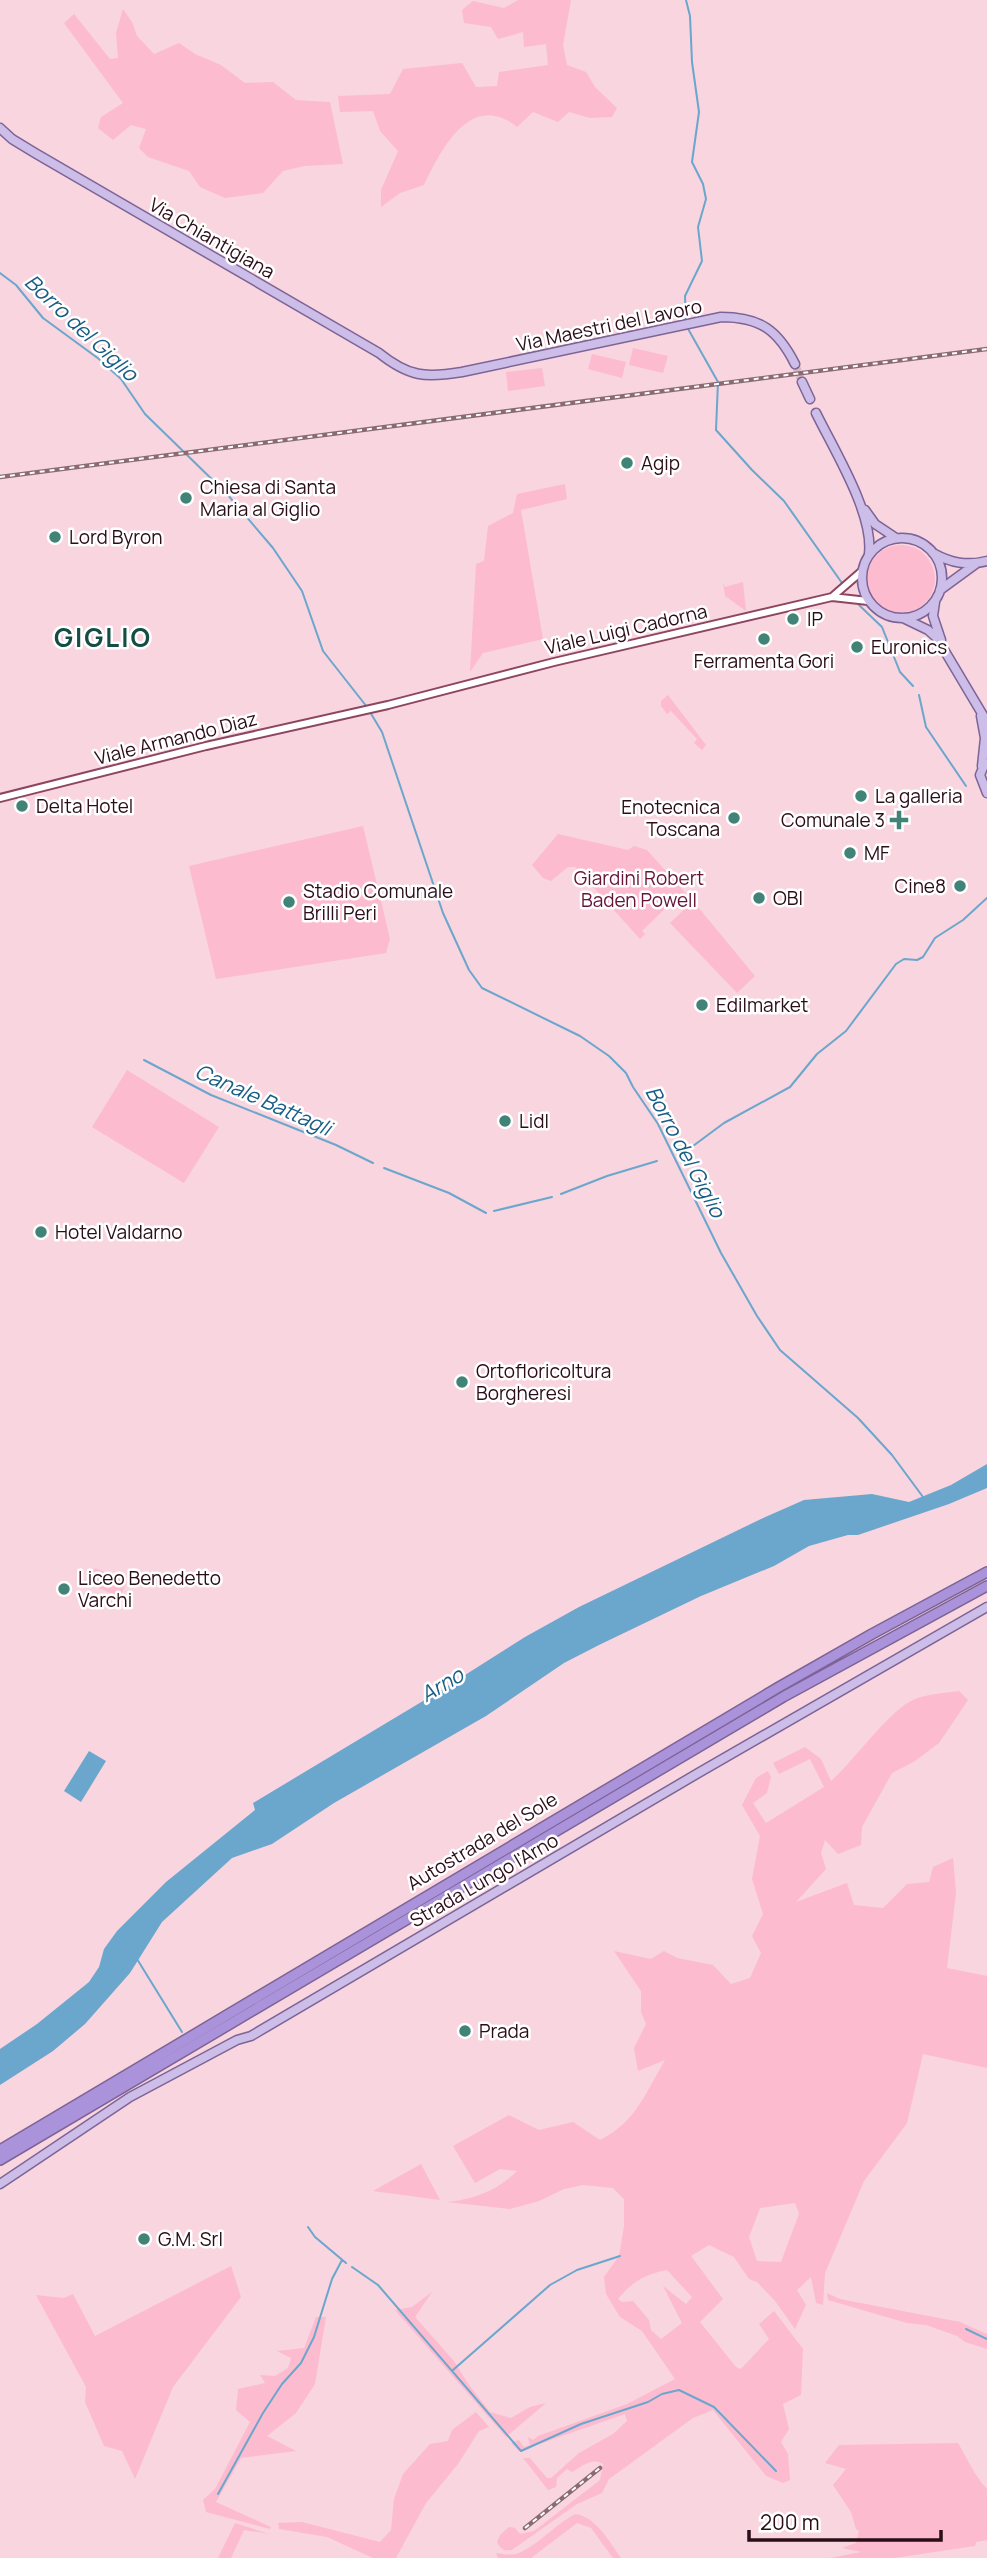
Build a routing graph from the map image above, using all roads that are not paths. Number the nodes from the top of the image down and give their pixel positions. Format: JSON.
{"nodes":[{"id":1,"x":0,"y":128,"type":"edge"},
{"id":2,"x":795,"y":364,"type":"tunnel mouth"},
{"id":3,"x":410,"y":373,"type":"joint"},
{"id":4,"x":802,"y":382,"type":"tunnel mouth"},
{"id":5,"x":810,"y":399,"type":"dead end"},
{"id":6,"x":816,"y":413,"type":"dead end"},
{"id":7,"x":859,"y":503,"type":"junction"},
{"id":8,"x":896,"y":538,"type":"junction"},
{"id":9,"x":932,"y":552,"type":"junction"},
{"id":10,"x":869,"y":554,"type":"junction"},
{"id":11,"x":987,"y":561,"type":"edge"},
{"id":12,"x":977,"y":564,"type":"junction"},
{"id":13,"x":862,"y":571,"type":"junction"},
{"id":14,"x":940,"y":590,"type":"junction"},
{"id":15,"x":832,"y":597,"type":"junction"},
{"id":16,"x":935,"y":600,"type":"junction"},
{"id":17,"x":868,"y":601,"type":"junction"},
{"id":18,"x":903,"y":618,"type":"junction"},
{"id":19,"x":944,"y":650,"type":"junction"},
{"id":20,"x":377,"y":707,"type":"joint"},
{"id":21,"x":979,"y":710,"type":"junction"},
{"id":22,"x":987,"y":722,"type":"edge"},
{"id":23,"x":985,"y":764,"type":"edge"},
{"id":24,"x":987,"y":793,"type":"edge"},
{"id":25,"x":0,"y":798,"type":"edge"},
{"id":26,"x":987,"y":1572,"type":"edge"},
{"id":27,"x":987,"y":1586,"type":"edge"},
{"id":28,"x":987,"y":1607,"type":"edge"},
{"id":29,"x":0,"y":2150,"type":"edge"},
{"id":30,"x":0,"y":2160,"type":"edge"},
{"id":31,"x":0,"y":2184,"type":"edge"}],
"edges":[{"from":1,"to":3,"type":"main road","name":"Via Chiantigiana"},
{"from":2,"to":3,"type":"main road","name":"Via Maestri del Lavoro"},
{"from":4,"to":5,"type":"main road"},
{"from":6,"to":7,"type":"main road"},
{"from":7,"to":8,"type":"main road"},
{"from":7,"to":10,"type":"main road"},
{"from":8,"to":9,"type":"main road"},
{"from":8,"to":10,"type":"main road"},
{"from":9,"to":12,"type":"main road"},
{"from":9,"to":14,"type":"main road"},
{"from":10,"to":13,"type":"main road"},
{"from":11,"to":12,"type":"main road"},
{"from":12,"to":14,"type":"main road"},
{"from":13,"to":15,"type":"street","name":"Viale Luigi Cadorna"},
{"from":13,"to":17,"type":"main road"},
{"from":14,"to":16,"type":"main road"},
{"from":15,"to":17,"type":"street","name":"Viale Luigi Cadorna"},
{"from":15,"to":20,"type":"street","name":"Viale Luigi Cadorna"},
{"from":16,"to":18,"type":"main road"},
{"from":16,"to":19,"type":"main road"},
{"from":17,"to":18,"type":"main road"},
{"from":18,"to":19,"type":"main road"},
{"from":19,"to":21,"type":"main road"},
{"from":20,"to":25,"type":"street","name":"Viale Armando Diaz"},
{"from":21,"to":22,"type":"main road"},
{"from":21,"to":23,"type":"main road"},
{"from":23,"to":24,"type":"main road"},
{"from":26,"to":29,"type":"highway","name":"Autostrada del Sole"},
{"from":27,"to":30,"type":"highway","name":"Autostrada del Sole"},
{"from":28,"to":31,"type":"main road","name":"Strada Lungo l'Arno"}]}
